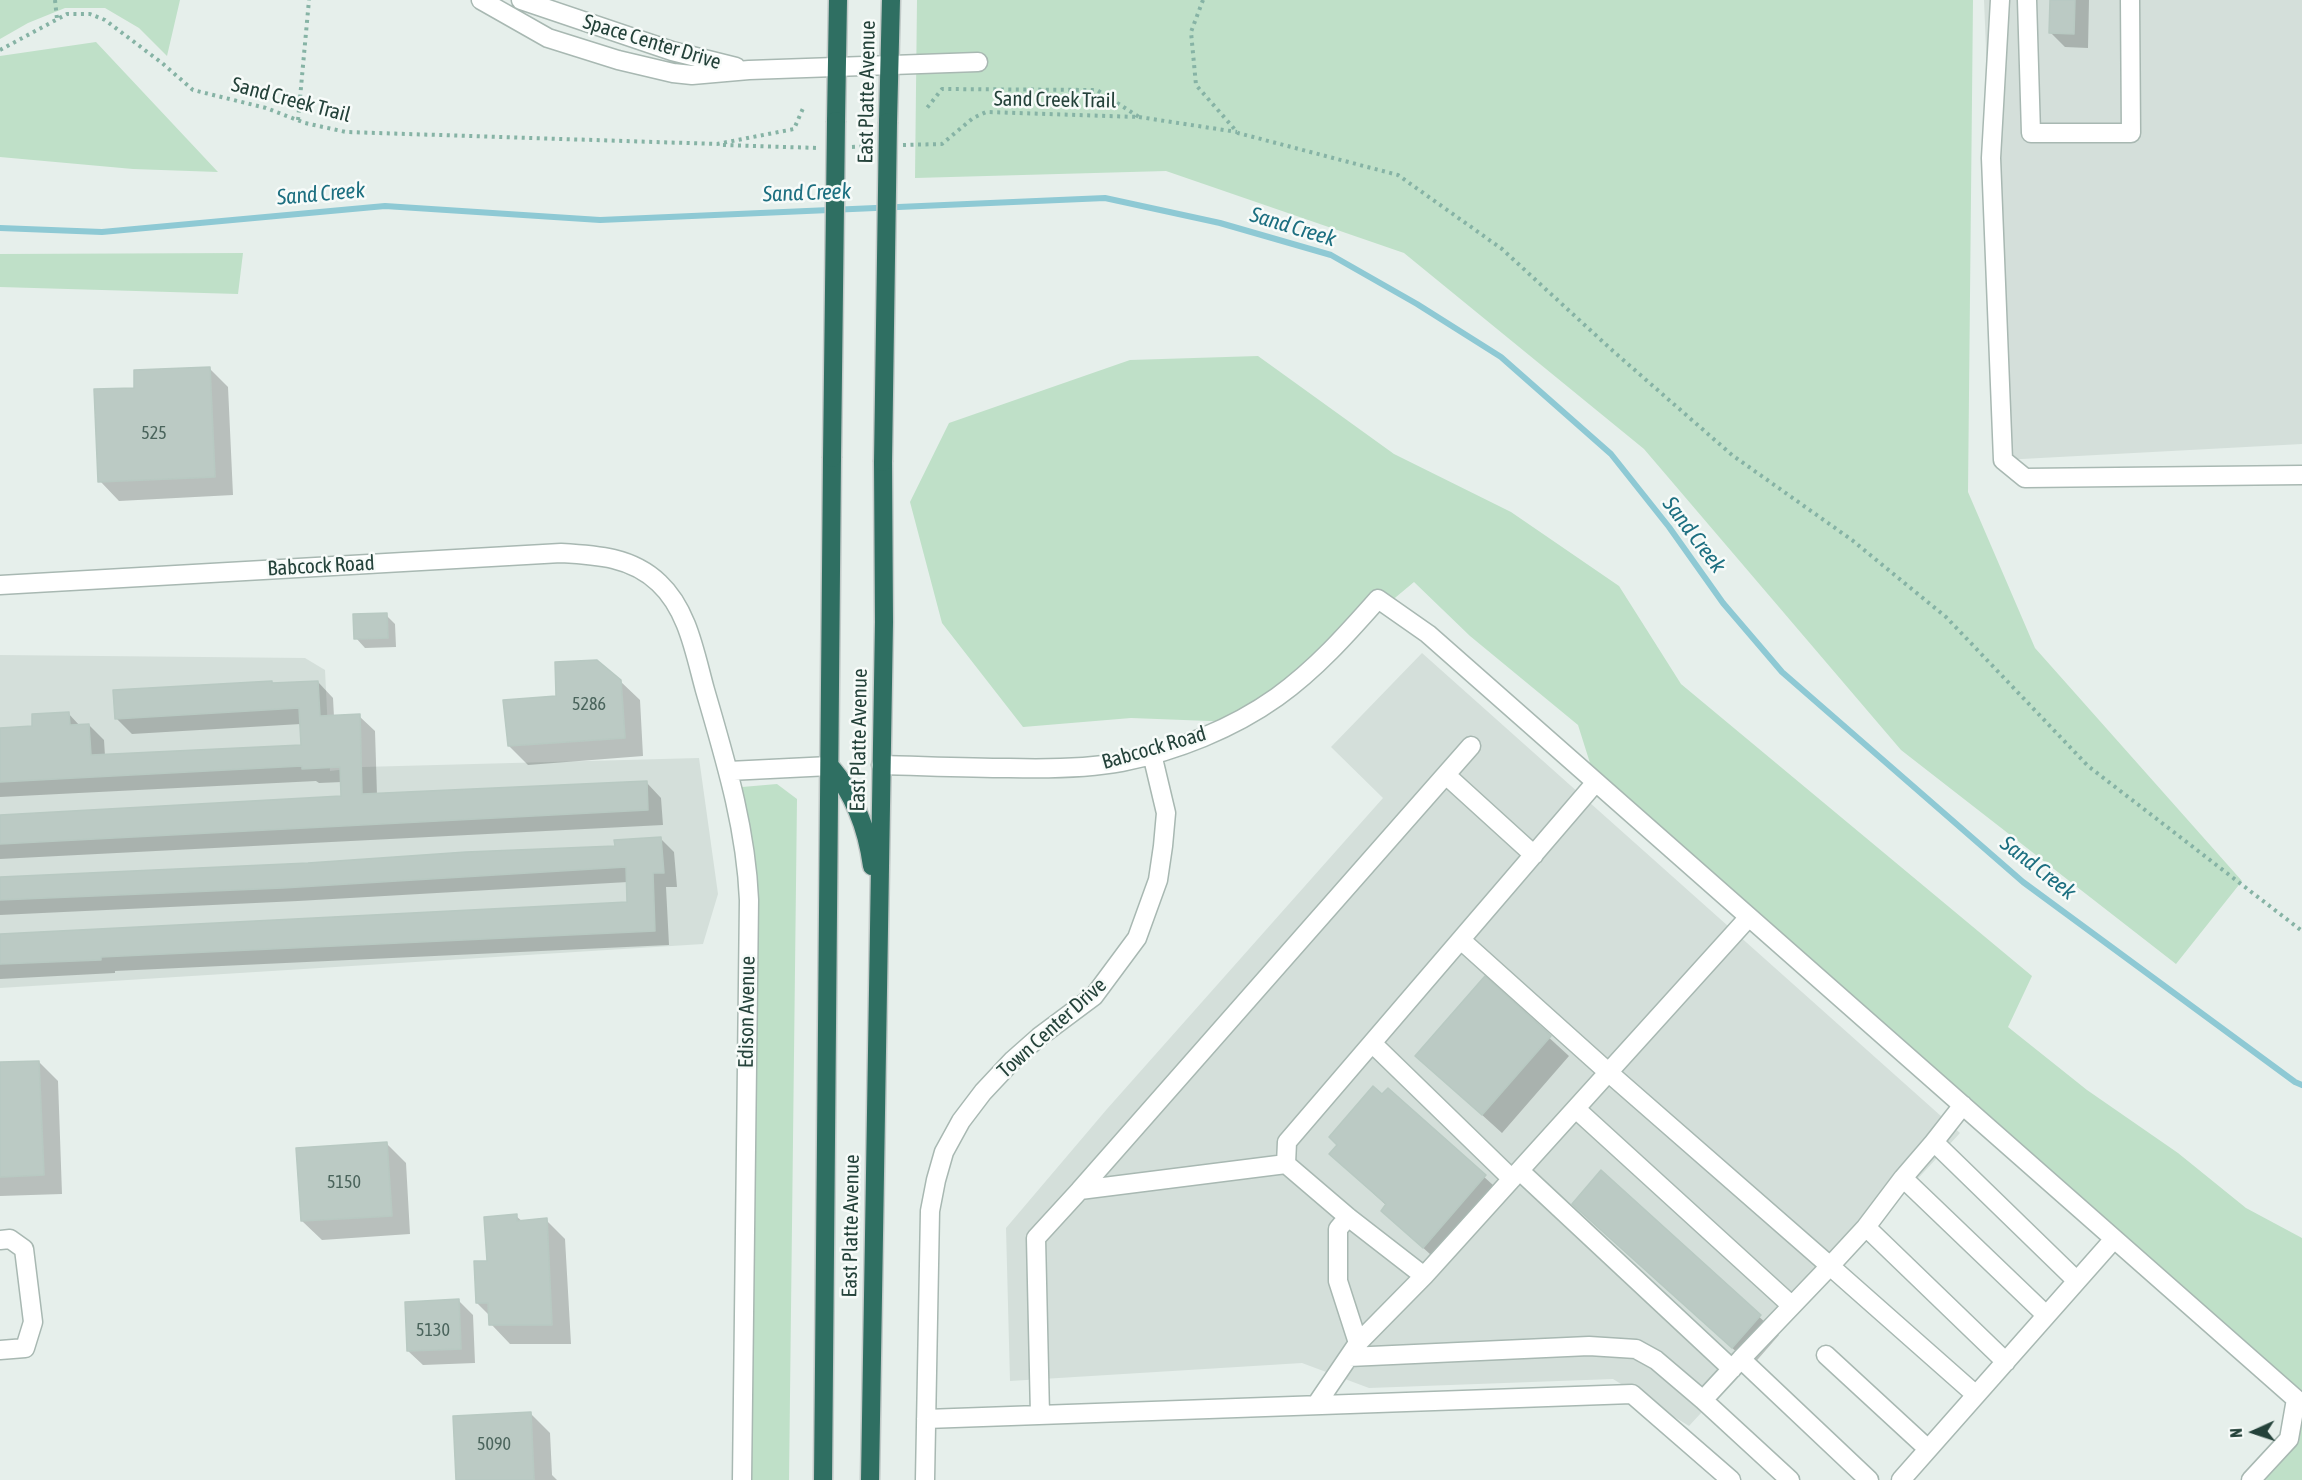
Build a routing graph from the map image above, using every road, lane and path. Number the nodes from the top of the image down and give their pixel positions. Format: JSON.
{"nodes":[{"id":1,"x":55,"y":0,"type":"edge"},
{"id":2,"x":309,"y":0,"type":"edge"},
{"id":3,"x":481,"y":0,"type":"edge"},
{"id":4,"x":521,"y":0,"type":"edge"},
{"id":5,"x":838,"y":0,"type":"edge"},
{"id":6,"x":891,"y":0,"type":"edge"},
{"id":7,"x":1203,"y":0,"type":"edge"},
{"id":8,"x":2000,"y":0,"type":"edge"},
{"id":9,"x":2027,"y":0,"type":"edge"},
{"id":10,"x":2130,"y":0,"type":"edge"},
{"id":11,"x":57,"y":19,"type":"junction"},
{"id":12,"x":0,"y":50,"type":"edge"},
{"id":13,"x":978,"y":62,"type":"dead end"},
{"id":14,"x":890,"y":65,"type":"junction"},
{"id":15,"x":837,"y":67,"type":"junction"},
{"id":16,"x":749,"y":70,"type":"junction"},
{"id":17,"x":804,"y":106,"type":"dead end"},
{"id":18,"x":927,"y":108,"type":"dead end"},
{"id":19,"x":1139,"y":117,"type":"junction"},
{"id":20,"x":298,"y":120,"type":"junction"},
{"id":21,"x":1238,"y":132,"type":"junction"},
{"id":22,"x":717,"y":144,"type":"junction"},
{"id":23,"x":875,"y":146,"type":"dead end"},
{"id":24,"x":898,"y":146,"type":"dead end"},
{"id":25,"x":842,"y":147,"type":"dead end"},
{"id":26,"x":820,"y":148,"type":"dead end"},
{"id":27,"x":2302,"y":475,"type":"edge"},
{"id":28,"x":641,"y":568,"type":"joint"},
{"id":29,"x":0,"y":585,"type":"edge"},
{"id":30,"x":1471,"y":746,"type":"dead end"},
{"id":31,"x":1152,"y":754,"type":"junction"},
{"id":32,"x":881,"y":765,"type":"junction"},
{"id":33,"x":830,"y":766,"type":"junction"},
{"id":34,"x":729,"y":771,"type":"junction"},
{"id":35,"x":1446,"y":775,"type":"junction"},
{"id":36,"x":1596,"y":782,"type":"junction"},
{"id":37,"x":1534,"y":855,"type":"junction"},
{"id":38,"x":879,"y":916,"type":"junction"},
{"id":39,"x":1749,"y":917,"type":"junction"},
{"id":40,"x":2302,"y":931,"type":"edge"},
{"id":41,"x":1461,"y":940,"type":"junction"},
{"id":42,"x":1372,"y":1043,"type":"junction"},
{"id":43,"x":1608,"y":1072,"type":"junction"},
{"id":44,"x":1963,"y":1105,"type":"junction"},
{"id":45,"x":1576,"y":1109,"type":"junction"},
{"id":46,"x":1934,"y":1142,"type":"junction"},
{"id":47,"x":1286,"y":1164,"type":"junction"},
{"id":48,"x":1516,"y":1175,"type":"junction"},
{"id":49,"x":1903,"y":1178,"type":"junction"},
{"id":50,"x":1080,"y":1190,"type":"junction"},
{"id":51,"x":1348,"y":1217,"type":"junction"},
{"id":52,"x":1866,"y":1227,"type":"junction"},
{"id":53,"x":2114,"y":1239,"type":"junction"},
{"id":54,"x":0,"y":1240,"type":"edge"},
{"id":55,"x":1830,"y":1266,"type":"junction"},
{"id":56,"x":1424,"y":1276,"type":"junction"},
{"id":57,"x":2077,"y":1281,"type":"junction"},
{"id":58,"x":1791,"y":1305,"type":"junction"},
{"id":59,"x":2046,"y":1316,"type":"junction"},
{"id":60,"x":0,"y":1350,"type":"edge"},
{"id":61,"x":1354,"y":1350,"type":"junction"},
{"id":62,"x":1826,"y":1355,"type":"dead end"},
{"id":63,"x":2006,"y":1362,"type":"junction"},
{"id":64,"x":1737,"y":1364,"type":"junction"},
{"id":65,"x":1976,"y":1395,"type":"junction"},
{"id":66,"x":1703,"y":1400,"type":"junction"},
{"id":67,"x":1316,"y":1405,"type":"junction"},
{"id":68,"x":1041,"y":1415,"type":"junction"},
{"id":69,"x":926,"y":1419,"type":"junction"},
{"id":70,"x":1928,"y":1449,"type":"junction"},
{"id":71,"x":742,"y":1480,"type":"edge"},
{"id":72,"x":823,"y":1480,"type":"edge"},
{"id":73,"x":870,"y":1480,"type":"edge"},
{"id":74,"x":925,"y":1480,"type":"edge"},
{"id":75,"x":1731,"y":1480,"type":"edge"},
{"id":76,"x":1790,"y":1480,"type":"edge"},
{"id":77,"x":1869,"y":1480,"type":"edge"},
{"id":78,"x":1901,"y":1480,"type":"edge"},
{"id":79,"x":2252,"y":1480,"type":"edge"}],
"edges":[{"from":1,"to":11,"type":"path"},
{"from":2,"to":20,"type":"path"},
{"from":3,"to":16,"type":"street","name":"Space Center Drive"},
{"from":4,"to":16,"type":"street","name":"Space Center Drive"},
{"from":5,"to":15,"type":"highway","name":"East Platte Avenue"},
{"from":6,"to":14,"type":"highway","name":"East Platte Avenue"},
{"from":7,"to":21,"type":"path"},
{"from":8,"to":27,"type":"street"},
{"from":9,"to":10,"type":"street"},
{"from":11,"to":12,"type":"path","name":"Sand Creek Trail"},
{"from":11,"to":20,"type":"path","name":"Sand Creek Trail"},
{"from":13,"to":14,"type":"street","name":"Space Center Drive"},
{"from":14,"to":15,"type":"street","name":"Space Center Drive"},
{"from":14,"to":32,"type":"highway","name":"East Platte Avenue","bridge":true},
{"from":15,"to":16,"type":"street","name":"Space Center Drive"},
{"from":15,"to":33,"type":"highway","name":"East Platte Avenue","bridge":true},
{"from":17,"to":22,"type":"path","name":"Sand Creek Trail"},
{"from":18,"to":19,"type":"path","name":"Sand Creek Trail"},
{"from":19,"to":21,"type":"path"},
{"from":19,"to":24,"type":"path","name":"Sand Creek Trail"},
{"from":20,"to":22,"type":"path","name":"Sand Creek Trail"},
{"from":21,"to":40,"type":"path"},
{"from":22,"to":26,"type":"path","name":"Sand Creek Trail"},
{"from":23,"to":25,"type":"path"},
{"from":28,"to":29,"type":"street","name":"Babcock Road"},
{"from":28,"to":34,"type":"street","name":"Edison Avenue"},
{"from":30,"to":35,"type":"street"},
{"from":31,"to":32,"type":"street","name":"Babcock Road"},
{"from":31,"to":36,"type":"street","name":"Babcock Road"},
{"from":31,"to":69,"type":"street","name":"Town Center Drive"},
{"from":32,"to":38,"type":"highway","name":"East Platte Avenue"},
{"from":33,"to":34,"type":"street"},
{"from":33,"to":38,"type":"highway"},
{"from":33,"to":72,"type":"highway","name":"East Platte Avenue"},
{"from":34,"to":71,"type":"street","name":"Edison Avenue"},
{"from":35,"to":37,"type":"street"},
{"from":35,"to":50,"type":"street"},
{"from":36,"to":37,"type":"street"},
{"from":36,"to":39,"type":"street"},
{"from":37,"to":41,"type":"street"},
{"from":38,"to":73,"type":"highway","name":"East Platte Avenue"},
{"from":39,"to":43,"type":"street"},
{"from":39,"to":44,"type":"street"},
{"from":41,"to":42,"type":"street"},
{"from":41,"to":43,"type":"street"},
{"from":42,"to":47,"type":"street"},
{"from":42,"to":48,"type":"street"},
{"from":43,"to":45,"type":"street"},
{"from":43,"to":55,"type":"street"},
{"from":44,"to":46,"type":"street"},
{"from":44,"to":53,"type":"street"},
{"from":45,"to":48,"type":"street"},
{"from":45,"to":58,"type":"street"},
{"from":46,"to":49,"type":"street"},
{"from":46,"to":57,"type":"street"},
{"from":47,"to":50,"type":"street"},
{"from":47,"to":51,"type":"street"},
{"from":48,"to":56,"type":"street"},
{"from":48,"to":64,"type":"street"},
{"from":49,"to":52,"type":"street"},
{"from":49,"to":59,"type":"street"},
{"from":50,"to":68,"type":"street"},
{"from":51,"to":56,"type":"street"},
{"from":51,"to":61,"type":"street"},
{"from":52,"to":55,"type":"street"},
{"from":52,"to":63,"type":"street"},
{"from":53,"to":57,"type":"street"},
{"from":53,"to":79,"type":"street"},
{"from":54,"to":60,"type":"street"},
{"from":55,"to":58,"type":"street"},
{"from":55,"to":65,"type":"street"},
{"from":56,"to":61,"type":"street"},
{"from":57,"to":59,"type":"street"},
{"from":58,"to":64,"type":"street"},
{"from":59,"to":63,"type":"street"},
{"from":61,"to":66,"type":"street"},
{"from":61,"to":67,"type":"street"},
{"from":62,"to":70,"type":"street"},
{"from":63,"to":65,"type":"street"},
{"from":64,"to":66,"type":"street"},
{"from":64,"to":77,"type":"street"},
{"from":65,"to":70,"type":"street"},
{"from":66,"to":76,"type":"street"},
{"from":67,"to":68,"type":"street"},
{"from":67,"to":75,"type":"street"},
{"from":68,"to":69,"type":"street"},
{"from":69,"to":74,"type":"street","name":"Town Center Drive"},
{"from":70,"to":78,"type":"street"}]}
